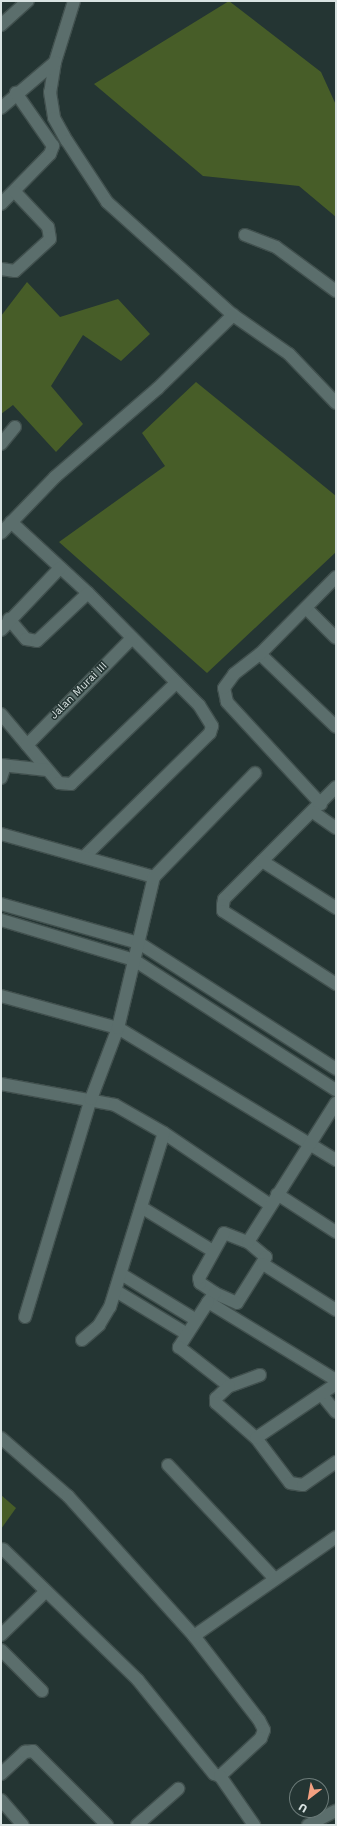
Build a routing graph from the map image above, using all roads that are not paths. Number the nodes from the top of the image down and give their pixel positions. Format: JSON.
{"nodes":[{"id":1,"x":28,"y":1,"type":"edge"},
{"id":2,"x":74,"y":1,"type":"edge"},
{"id":3,"x":1,"y":25,"type":"edge"},
{"id":4,"x":55,"y":62,"type":"junction"},
{"id":5,"x":16,"y":93,"type":"junction"},
{"id":6,"x":1,"y":108,"type":"edge"},
{"id":7,"x":15,"y":192,"type":"junction"},
{"id":8,"x":1,"y":204,"type":"edge"},
{"id":9,"x":245,"y":235,"type":"dead end"},
{"id":10,"x":1,"y":269,"type":"edge"},
{"id":11,"x":336,"y":291,"type":"edge"},
{"id":12,"x":233,"y":315,"type":"junction"},
{"id":13,"x":336,"y":403,"type":"edge"},
{"id":14,"x":15,"y":427,"type":"dead end"},
{"id":15,"x":1,"y":444,"type":"edge"},
{"id":16,"x":11,"y":522,"type":"junction"},
{"id":17,"x":1,"y":533,"type":"edge"},
{"id":18,"x":60,"y":568,"type":"junction"},
{"id":19,"x":336,"y":577,"type":"edge"},
{"id":20,"x":88,"y":593,"type":"junction"},
{"id":21,"x":306,"y":608,"type":"junction"},
{"id":22,"x":9,"y":619,"type":"junction"},
{"id":23,"x":1,"y":630,"type":"edge"},
{"id":24,"x":132,"y":638,"type":"junction"},
{"id":25,"x":336,"y":638,"type":"edge"},
{"id":26,"x":260,"y":654,"type":"junction"},
{"id":27,"x":176,"y":683,"type":"junction"},
{"id":28,"x":1,"y":714,"type":"edge"},
{"id":29,"x":336,"y":727,"type":"edge"},
{"id":30,"x":27,"y":745,"type":"junction"},
{"id":31,"x":3,"y":766,"type":"edge"},
{"id":32,"x":47,"y":770,"type":"junction"},
{"id":33,"x":255,"y":773,"type":"dead end"},
{"id":34,"x":1,"y":778,"type":"edge"},
{"id":35,"x":336,"y":787,"type":"edge"},
{"id":36,"x":317,"y":808,"type":"junction"},
{"id":37,"x":336,"y":828,"type":"edge"},
{"id":38,"x":1,"y":834,"type":"edge"},
{"id":39,"x":85,"y":856,"type":"junction"},
{"id":40,"x":262,"y":861,"type":"junction"},
{"id":41,"x":154,"y":877,"type":"junction"},
{"id":42,"x":1,"y":904,"type":"edge"},
{"id":43,"x":336,"y":908,"type":"edge"},
{"id":44,"x":1,"y":920,"type":"edge"},
{"id":45,"x":140,"y":943,"type":"junction"},
{"id":46,"x":134,"y":960,"type":"junction"},
{"id":47,"x":336,"y":984,"type":"edge"},
{"id":48,"x":1,"y":996,"type":"edge"},
{"id":49,"x":118,"y":1028,"type":"junction"},
{"id":50,"x":336,"y":1069,"type":"edge"},
{"id":51,"x":1,"y":1084,"type":"edge"},
{"id":52,"x":336,"y":1090,"type":"edge"},
{"id":53,"x":91,"y":1099,"type":"junction"},
{"id":54,"x":336,"y":1103,"type":"edge"},
{"id":55,"x":164,"y":1133,"type":"junction"},
{"id":56,"x":309,"y":1144,"type":"junction"},
{"id":57,"x":336,"y":1160,"type":"edge"},
{"id":58,"x":277,"y":1194,"type":"junction"},
{"id":59,"x":269,"y":1204,"type":"junction"},
{"id":60,"x":141,"y":1208,"type":"junction"},
{"id":61,"x":336,"y":1232,"type":"edge"},
{"id":62,"x":248,"y":1242,"type":"junction"},
{"id":63,"x":213,"y":1251,"type":"junction"},
{"id":64,"x":263,"y":1264,"type":"junction"},
{"id":65,"x":121,"y":1274,"type":"junction"},
{"id":66,"x":116,"y":1291,"type":"junction"},
{"id":67,"x":211,"y":1297,"type":"junction"},
{"id":68,"x":336,"y":1310,"type":"edge"},
{"id":69,"x":25,"y":1317,"type":"dead end"},
{"id":70,"x":196,"y":1320,"type":"junction"},
{"id":71,"x":187,"y":1334,"type":"junction"},
{"id":72,"x":82,"y":1340,"type":"dead end"},
{"id":73,"x":260,"y":1375,"type":"dead end"},
{"id":74,"x":336,"y":1380,"type":"edge"},
{"id":75,"x":336,"y":1384,"type":"edge"},
{"id":76,"x":229,"y":1386,"type":"junction"},
{"id":77,"x":322,"y":1395,"type":"junction"},
{"id":78,"x":336,"y":1412,"type":"edge"},
{"id":79,"x":1,"y":1438,"type":"edge"},
{"id":80,"x":256,"y":1438,"type":"junction"},
{"id":81,"x":336,"y":1462,"type":"edge"},
{"id":82,"x":168,"y":1465,"type":"dead end"},
{"id":83,"x":336,"y":1537,"type":"edge"},
{"id":84,"x":3,"y":1549,"type":"dead end"},
{"id":85,"x":274,"y":1578,"type":"junction"},
{"id":86,"x":45,"y":1592,"type":"junction"},
{"id":87,"x":1,"y":1635,"type":"edge"},
{"id":88,"x":194,"y":1636,"type":"junction"},
{"id":89,"x":1,"y":1650,"type":"edge"},
{"id":90,"x":42,"y":1691,"type":"dead end"},
{"id":91,"x":1,"y":1774,"type":"edge"},
{"id":92,"x":220,"y":1776,"type":"junction"},
{"id":93,"x":178,"y":1789,"type":"dead end"},
{"id":94,"x":1,"y":1800,"type":"edge"},
{"id":95,"x":336,"y":1811,"type":"edge"},
{"id":96,"x":23,"y":1825,"type":"edge"},
{"id":97,"x":107,"y":1825,"type":"edge"},
{"id":98,"x":137,"y":1825,"type":"edge"},
{"id":99,"x":254,"y":1825,"type":"edge"},
{"id":100,"x":308,"y":1825,"type":"edge"}],
"edges":[{"from":1,"to":3,"type":"street"},
{"from":2,"to":4,"type":"street"},
{"from":4,"to":5,"type":"street"},
{"from":4,"to":12,"type":"street"},
{"from":5,"to":6,"type":"street"},
{"from":5,"to":7,"type":"street"},
{"from":7,"to":8,"type":"street"},
{"from":7,"to":10,"type":"street"},
{"from":9,"to":11,"type":"street"},
{"from":12,"to":13,"type":"street"},
{"from":12,"to":16,"type":"street"},
{"from":14,"to":15,"type":"street"},
{"from":16,"to":17,"type":"street"},
{"from":16,"to":18,"type":"street"},
{"from":18,"to":20,"type":"street"},
{"from":18,"to":22,"type":"street"},
{"from":19,"to":21,"type":"street"},
{"from":20,"to":22,"type":"street"},
{"from":20,"to":24,"type":"street"},
{"from":21,"to":25,"type":"street"},
{"from":21,"to":26,"type":"street"},
{"from":22,"to":23,"type":"street"},
{"from":24,"to":27,"type":"street"},
{"from":24,"to":30,"type":"street","name":"Jalan Murai III"},
{"from":26,"to":29,"type":"street"},
{"from":26,"to":36,"type":"street"},
{"from":27,"to":32,"type":"street"},
{"from":27,"to":39,"type":"street"},
{"from":28,"to":30,"type":"street"},
{"from":30,"to":32,"type":"street"},
{"from":31,"to":32,"type":"street"},
{"from":31,"to":34,"type":"street"},
{"from":33,"to":41,"type":"street"},
{"from":35,"to":36,"type":"street"},
{"from":36,"to":37,"type":"street"},
{"from":36,"to":40,"type":"street"},
{"from":38,"to":39,"type":"street"},
{"from":39,"to":41,"type":"street"},
{"from":40,"to":43,"type":"street"},
{"from":40,"to":47,"type":"street"},
{"from":41,"to":45,"type":"street"},
{"from":42,"to":45,"type":"street"},
{"from":44,"to":46,"type":"street"},
{"from":45,"to":46,"type":"street"},
{"from":45,"to":50,"type":"street"},
{"from":46,"to":49,"type":"street"},
{"from":46,"to":52,"type":"street"},
{"from":48,"to":49,"type":"street"},
{"from":49,"to":53,"type":"street"},
{"from":49,"to":56,"type":"street"},
{"from":51,"to":53,"type":"street"},
{"from":53,"to":55,"type":"street"},
{"from":53,"to":69,"type":"street"},
{"from":54,"to":56,"type":"street"},
{"from":55,"to":59,"type":"street"},
{"from":55,"to":60,"type":"street"},
{"from":56,"to":57,"type":"street"},
{"from":56,"to":58,"type":"street"},
{"from":58,"to":59,"type":"street"},
{"from":58,"to":61,"type":"street"},
{"from":59,"to":62,"type":"street"},
{"from":60,"to":63,"type":"street"},
{"from":60,"to":65,"type":"street"},
{"from":62,"to":63,"type":"street"},
{"from":62,"to":64,"type":"street"},
{"from":63,"to":67,"type":"street"},
{"from":64,"to":67,"type":"street"},
{"from":64,"to":68,"type":"street"},
{"from":65,"to":66,"type":"street"},
{"from":65,"to":70,"type":"street"},
{"from":66,"to":71,"type":"street"},
{"from":66,"to":72,"type":"street"},
{"from":67,"to":70,"type":"street"},
{"from":67,"to":74,"type":"street"},
{"from":70,"to":71,"type":"street"},
{"from":71,"to":76,"type":"street"},
{"from":73,"to":76,"type":"street"},
{"from":75,"to":77,"type":"street"},
{"from":76,"to":80,"type":"street"},
{"from":77,"to":78,"type":"street"},
{"from":77,"to":80,"type":"street"},
{"from":79,"to":88,"type":"street"},
{"from":80,"to":81,"type":"street"},
{"from":82,"to":85,"type":"street"},
{"from":83,"to":85,"type":"street"},
{"from":84,"to":86,"type":"street"},
{"from":85,"to":88,"type":"street"},
{"from":86,"to":87,"type":"street"},
{"from":86,"to":92,"type":"street"},
{"from":88,"to":92,"type":"street"},
{"from":89,"to":90,"type":"street"},
{"from":91,"to":97,"type":"street"},
{"from":92,"to":99,"type":"street"},
{"from":93,"to":98,"type":"street"},
{"from":94,"to":96,"type":"street"},
{"from":95,"to":100,"type":"street"}]}
